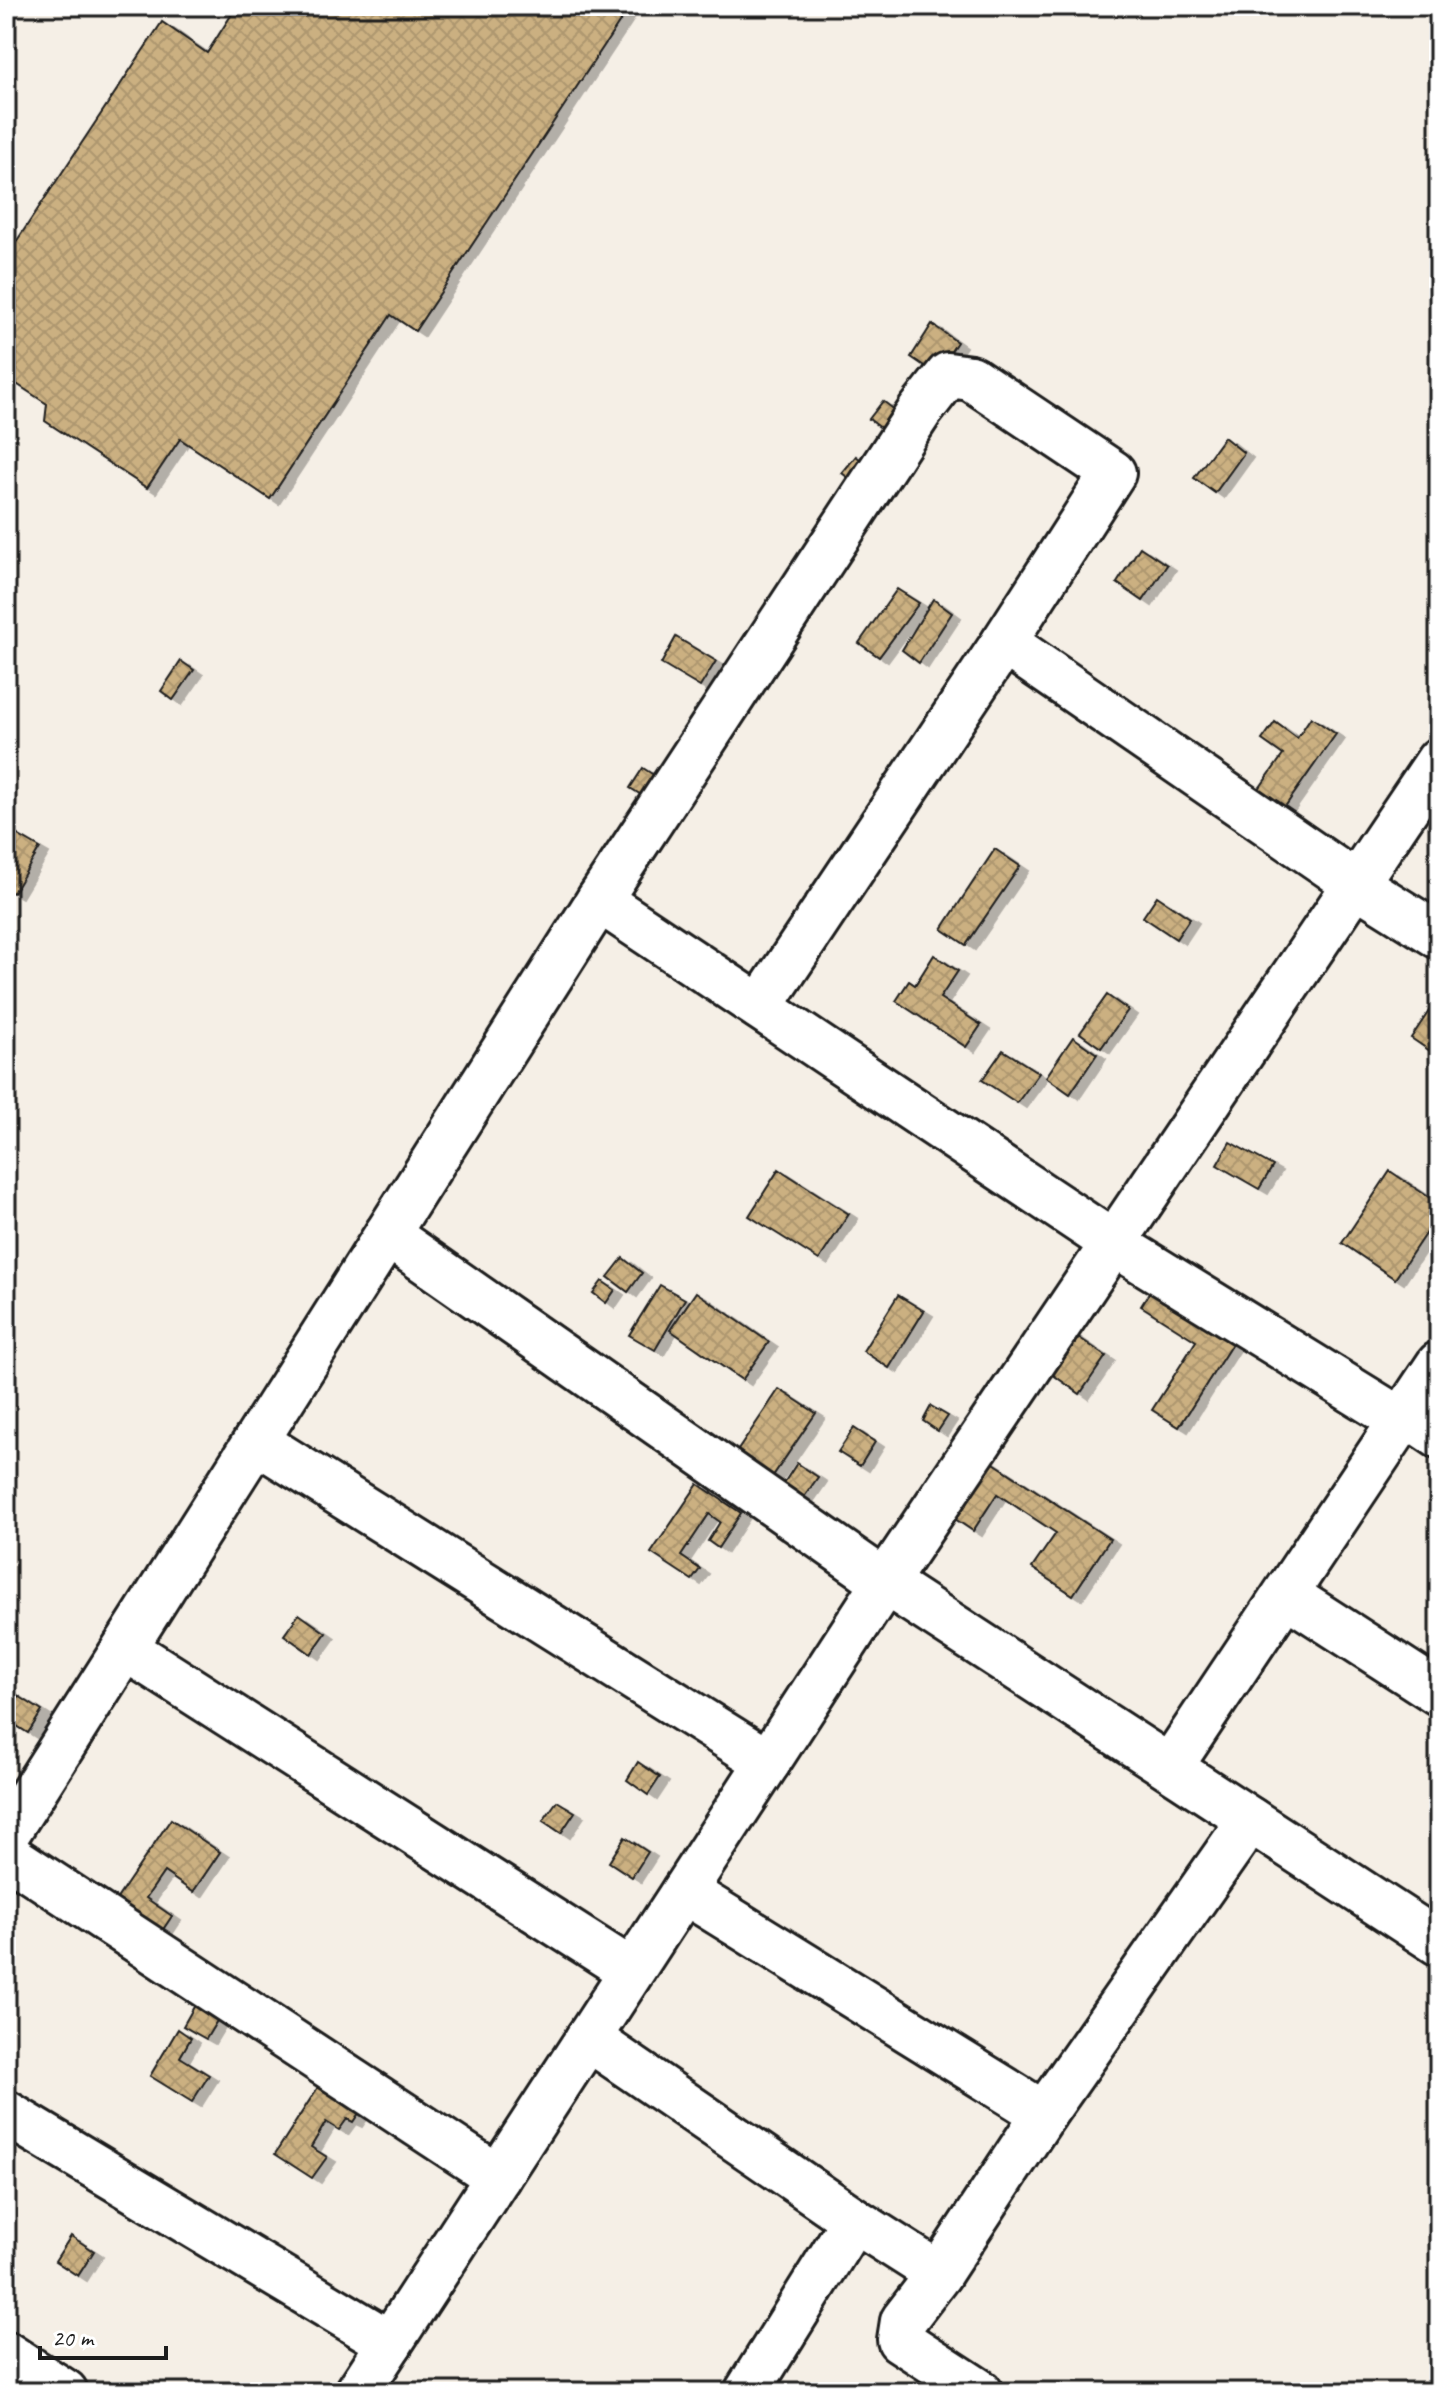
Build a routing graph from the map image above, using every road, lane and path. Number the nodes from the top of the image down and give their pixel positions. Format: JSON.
{"nodes":[{"id":1,"x":1004,"y":642,"type":"junction"},
{"id":2,"x":1439,"y":760,"type":"edge"},
{"id":3,"x":1356,"y":884,"type":"junction"},
{"id":4,"x":599,"y":900,"type":"junction"},
{"id":5,"x":1439,"y":936,"type":"edge"},
{"id":6,"x":760,"y":1007,"type":"junction"},
{"id":7,"x":387,"y":1234,"type":"junction"},
{"id":8,"x":1113,"y":1243,"type":"junction"},
{"id":9,"x":1439,"y":1364,"type":"edge"},
{"id":10,"x":1415,"y":1424,"type":"edge"},
{"id":11,"x":256,"y":1441,"type":"junction"},
{"id":12,"x":885,"y":1582,"type":"junction"},
{"id":13,"x":1287,"y":1595,"type":"junction"},
{"id":14,"x":125,"y":1648,"type":"junction"},
{"id":15,"x":1439,"y":1693,"type":"edge"},
{"id":16,"x":768,"y":1762,"type":"junction"},
{"id":17,"x":1170,"y":1767,"type":"junction"},
{"id":18,"x":1250,"y":1820,"type":"junction"},
{"id":19,"x":6,"y":1835,"type":"edge"},
{"id":20,"x":6,"y":1854,"type":"edge"},
{"id":21,"x":684,"y":1891,"type":"junction"},
{"id":22,"x":1439,"y":1943,"type":"edge"},
{"id":23,"x":631,"y":1971,"type":"junction"},
{"id":24,"x":588,"y":2038,"type":"junction"},
{"id":25,"x":6,"y":2113,"type":"edge"},
{"id":26,"x":1044,"y":2114,"type":"junction"},
{"id":27,"x":498,"y":2177,"type":"junction"},
{"id":28,"x":854,"y":2220,"type":"junction"},
{"id":29,"x":939,"y":2274,"type":"junction"},
{"id":30,"x":390,"y":2343,"type":"junction"},
{"id":31,"x":6,"y":2354,"type":"edge"},
{"id":32,"x":65,"y":2392,"type":"edge"},
{"id":33,"x":358,"y":2392,"type":"edge"},
{"id":34,"x":747,"y":2392,"type":"edge"},
{"id":35,"x":980,"y":2392,"type":"edge"}],
"edges":[{"from":1,"to":3,"type":"street"},
{"from":1,"to":4,"type":"street"},
{"from":1,"to":6,"type":"street"},
{"from":2,"to":3,"type":"street"},
{"from":3,"to":5,"type":"street"},
{"from":3,"to":8,"type":"street"},
{"from":4,"to":6,"type":"street"},
{"from":4,"to":7,"type":"street"},
{"from":6,"to":8,"type":"street"},
{"from":7,"to":11,"type":"street"},
{"from":7,"to":12,"type":"street"},
{"from":8,"to":10,"type":"street"},
{"from":8,"to":12,"type":"street"},
{"from":9,"to":10,"type":"street"},
{"from":10,"to":13,"type":"street"},
{"from":11,"to":14,"type":"street"},
{"from":11,"to":16,"type":"street"},
{"from":12,"to":16,"type":"street"},
{"from":12,"to":17,"type":"street"},
{"from":13,"to":15,"type":"street"},
{"from":13,"to":17,"type":"street"},
{"from":14,"to":19,"type":"street"},
{"from":14,"to":23,"type":"street"},
{"from":16,"to":21,"type":"street"},
{"from":17,"to":18,"type":"street"},
{"from":18,"to":22,"type":"street"},
{"from":18,"to":26,"type":"street"},
{"from":20,"to":27,"type":"street"},
{"from":21,"to":23,"type":"street"},
{"from":21,"to":26,"type":"street"},
{"from":23,"to":24,"type":"street"},
{"from":24,"to":27,"type":"street"},
{"from":24,"to":28,"type":"street"},
{"from":25,"to":30,"type":"street"},
{"from":26,"to":29,"type":"street"},
{"from":27,"to":30,"type":"street"},
{"from":28,"to":29,"type":"street"},
{"from":28,"to":34,"type":"street"},
{"from":29,"to":35,"type":"street"},
{"from":30,"to":33,"type":"street"},
{"from":31,"to":32,"type":"street"}]}
